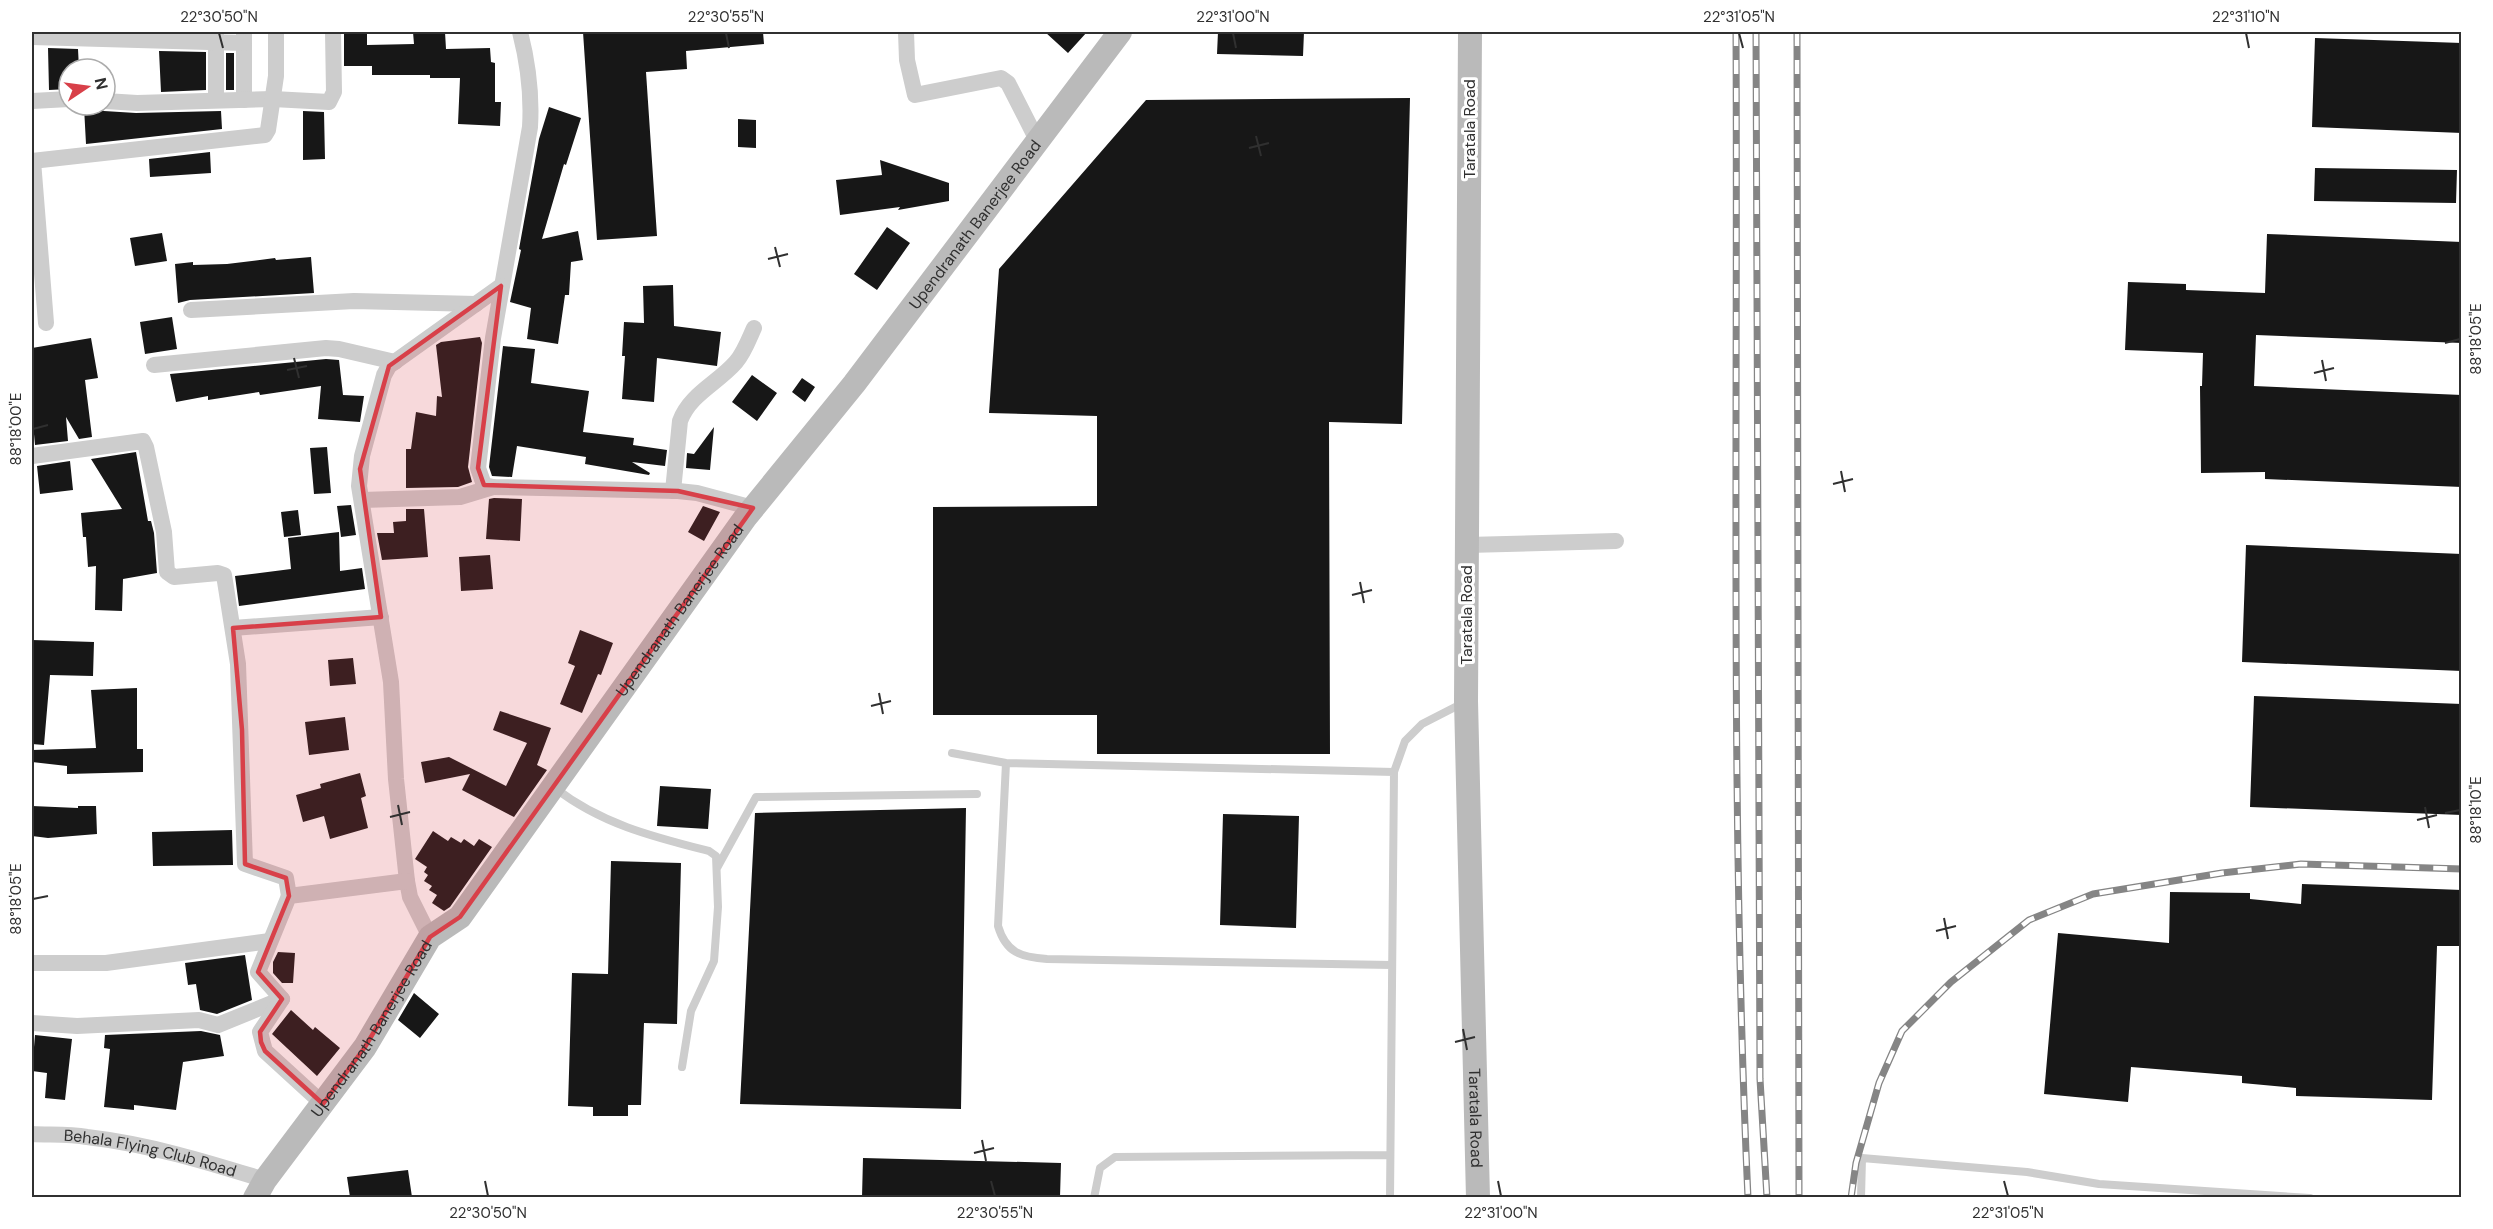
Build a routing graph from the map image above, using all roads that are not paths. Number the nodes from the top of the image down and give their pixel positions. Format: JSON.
{"nodes":[{"id":1,"x":276,"y":32,"type":"edge"},
{"id":2,"x":333,"y":32,"type":"edge"},
{"id":3,"x":520,"y":32,"type":"edge"},
{"id":4,"x":906,"y":32,"type":"edge"},
{"id":5,"x":1120,"y":32,"type":"edge"},
{"id":6,"x":1470,"y":32,"type":"edge"},
{"id":7,"x":32,"y":37,"type":"edge"},
{"id":8,"x":216,"y":37,"type":"edge"},
{"id":9,"x":244,"y":37,"type":"edge"},
{"id":10,"x":273,"y":99,"type":"junction"},
{"id":11,"x":57,"y":100,"type":"edge"},
{"id":12,"x":216,"y":100,"type":"junction"},
{"id":13,"x":244,"y":100,"type":"junction"},
{"id":14,"x":32,"y":101,"type":"edge"},
{"id":15,"x":117,"y":102,"type":"edge"},
{"id":16,"x":1037,"y":140,"type":"junction"},
{"id":17,"x":32,"y":161,"type":"edge"},
{"id":18,"x":501,"y":286,"type":"junction"},
{"id":19,"x":476,"y":304,"type":"junction"},
{"id":20,"x":191,"y":310,"type":"dead end"},
{"id":21,"x":46,"y":323,"type":"dead end"},
{"id":22,"x":754,"y":328,"type":"dead end"},
{"id":23,"x":395,"y":362,"type":"junction"},
{"id":24,"x":154,"y":365,"type":"dead end"},
{"id":25,"x":32,"y":456,"type":"edge"},
{"id":26,"x":493,"y":487,"type":"junction"},
{"id":27,"x":673,"y":491,"type":"junction"},
{"id":28,"x":362,"y":500,"type":"junction"},
{"id":29,"x":753,"y":508,"type":"junction"},
{"id":30,"x":1616,"y":541,"type":"dead end"},
{"id":31,"x":1467,"y":545,"type":"junction"},
{"id":32,"x":381,"y":617,"type":"junction"},
{"id":33,"x":233,"y":628,"type":"junction"},
{"id":34,"x":1466,"y":701,"type":"junction"},
{"id":35,"x":952,"y":753,"type":"dead end"},
{"id":36,"x":1006,"y":763,"type":"junction"},
{"id":37,"x":1394,"y":772,"type":"junction"},
{"id":38,"x":555,"y":788,"type":"junction"},
{"id":39,"x":977,"y":794,"type":"dead end"},
{"id":40,"x":715,"y":871,"type":"junction"},
{"id":41,"x":407,"y":881,"type":"junction"},
{"id":42,"x":289,"y":896,"type":"junction"},
{"id":43,"x":430,"y":937,"type":"junction"},
{"id":44,"x":270,"y":941,"type":"junction"},
{"id":45,"x":32,"y":963,"type":"edge"},
{"id":46,"x":1392,"y":965,"type":"junction"},
{"id":47,"x":282,"y":999,"type":"junction"},
{"id":48,"x":32,"y":1023,"type":"edge"},
{"id":49,"x":682,"y":1067,"type":"dead end"},
{"id":50,"x":323,"y":1104,"type":"junction"},
{"id":51,"x":32,"y":1134,"type":"edge"},
{"id":52,"x":1390,"y":1155,"type":"junction"},
{"id":53,"x":260,"y":1189,"type":"edge"},
{"id":54,"x":1094,"y":1197,"type":"edge"},
{"id":55,"x":1390,"y":1197,"type":"edge"},
{"id":56,"x":1478,"y":1197,"type":"edge"},
{"id":57,"x":1861,"y":1197,"type":"edge"},
{"id":58,"x":2310,"y":1197,"type":"edge"}],
"edges":[{"from":1,"to":10,"type":"street"},
{"from":2,"to":10,"type":"street"},
{"from":3,"to":18,"type":"street"},
{"from":4,"to":16,"type":"street"},
{"from":5,"to":16,"type":"street","name":"Upendranath Banerjee Road"},
{"from":6,"to":31,"type":"street","name":"Taratala Road"},
{"from":7,"to":8,"type":"street"},
{"from":8,"to":9,"type":"street"},
{"from":8,"to":12,"type":"street"},
{"from":9,"to":13,"type":"street"},
{"from":10,"to":13,"type":"street"},
{"from":10,"to":17,"type":"street"},
{"from":11,"to":14,"type":"street"},
{"from":12,"to":13,"type":"street"},
{"from":12,"to":15,"type":"street"},
{"from":16,"to":29,"type":"street","name":"Upendranath Banerjee Road"},
{"from":17,"to":21,"type":"street"},
{"from":18,"to":19,"type":"street"},
{"from":18,"to":26,"type":"street"},
{"from":19,"to":20,"type":"street"},
{"from":19,"to":23,"type":"street"},
{"from":22,"to":27,"type":"street"},
{"from":23,"to":24,"type":"street"},
{"from":23,"to":28,"type":"street"},
{"from":25,"to":33,"type":"street"},
{"from":26,"to":27,"type":"street"},
{"from":26,"to":28,"type":"street"},
{"from":27,"to":29,"type":"street"},
{"from":28,"to":32,"type":"street"},
{"from":29,"to":38,"type":"street","name":"Upendranath Banerjee Road"},
{"from":30,"to":31,"type":"street"},
{"from":31,"to":34,"type":"street","name":"Taratala Road"},
{"from":32,"to":33,"type":"street"},
{"from":32,"to":41,"type":"street"},
{"from":33,"to":42,"type":"street"},
{"from":34,"to":37,"type":"lane"},
{"from":34,"to":56,"type":"street","name":"Taratala Road"},
{"from":35,"to":36,"type":"lane"},
{"from":36,"to":37,"type":"lane"},
{"from":36,"to":46,"type":"lane"},
{"from":37,"to":46,"type":"lane"},
{"from":38,"to":40,"type":"lane"},
{"from":38,"to":43,"type":"street","name":"Upendranath Banerjee Road"},
{"from":39,"to":40,"type":"lane"},
{"from":40,"to":49,"type":"lane"},
{"from":41,"to":42,"type":"street"},
{"from":41,"to":43,"type":"street"},
{"from":42,"to":44,"type":"street"},
{"from":43,"to":50,"type":"street","name":"Upendranath Banerjee Road"},
{"from":44,"to":45,"type":"street"},
{"from":44,"to":47,"type":"street"},
{"from":46,"to":52,"type":"lane"},
{"from":47,"to":48,"type":"street"},
{"from":47,"to":50,"type":"street"},
{"from":50,"to":53,"type":"street","name":"Upendranath Banerjee Road"},
{"from":51,"to":53,"type":"street","name":"Behala Flying Club Road"},
{"from":52,"to":54,"type":"lane"},
{"from":52,"to":55,"type":"lane"},
{"from":57,"to":58,"type":"lane"}]}
